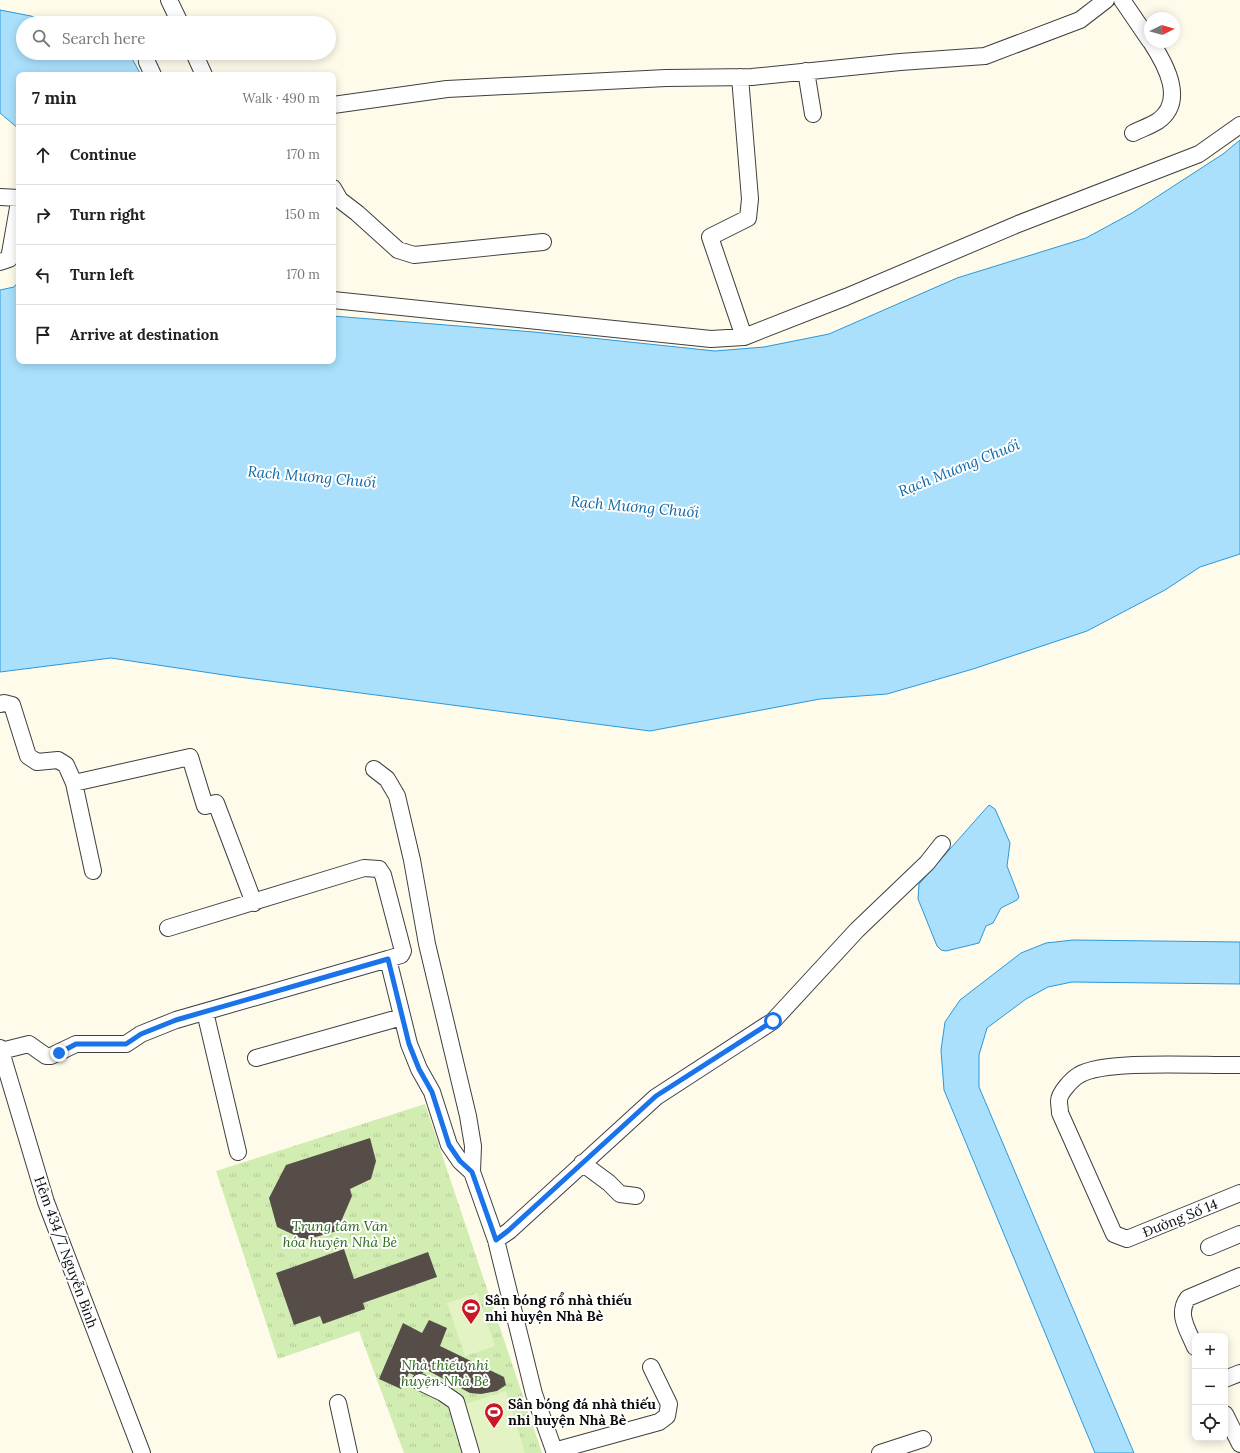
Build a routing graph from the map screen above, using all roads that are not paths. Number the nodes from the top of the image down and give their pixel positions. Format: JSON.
{"nodes":[{"id":1,"x":169,"y":0,"type":"edge"},
{"id":2,"x":1106,"y":0,"type":"edge"},
{"id":3,"x":1122,"y":0,"type":"edge"},
{"id":4,"x":177,"y":16,"type":"edge"},
{"id":5,"x":1144,"y":32,"type":"edge"},
{"id":6,"x":1154,"y":48,"type":"edge"},
{"id":7,"x":147,"y":60,"type":"edge"},
{"id":8,"x":197,"y":60,"type":"edge"},
{"id":9,"x":152,"y":72,"type":"edge"},
{"id":10,"x":203,"y":72,"type":"edge"},
{"id":11,"x":806,"y":72,"type":"junction"},
{"id":12,"x":740,"y":77,"type":"junction"},
{"id":13,"x":336,"y":105,"type":"edge"},
{"id":14,"x":813,"y":114,"type":"dead end"},
{"id":15,"x":1240,"y":125,"type":"edge"},
{"id":16,"x":1133,"y":133,"type":"dead end"},
{"id":17,"x":336,"y":193,"type":"edge"},
{"id":18,"x":0,"y":197,"type":"edge"},
{"id":19,"x":16,"y":198,"type":"edge"},
{"id":20,"x":16,"y":219,"type":"edge"},
{"id":21,"x":543,"y":242,"type":"dead end"},
{"id":22,"x":0,"y":262,"type":"edge"},
{"id":23,"x":336,"y":300,"type":"edge"},
{"id":24,"x":744,"y":337,"type":"junction"},
{"id":25,"x":0,"y":704,"type":"edge"},
{"id":26,"x":374,"y":769,"type":"dead end"},
{"id":27,"x":74,"y":783,"type":"junction"},
{"id":28,"x":942,"y":844,"type":"dead end"},
{"id":29,"x":93,"y":871,"type":"dead end"},
{"id":30,"x":254,"y":903,"type":"junction"},
{"id":31,"x":168,"y":928,"type":"dead end"},
{"id":32,"x":388,"y":959,"type":"junction"},
{"id":33,"x":205,"y":1012,"type":"junction"},
{"id":34,"x":402,"y":1017,"type":"junction"},
{"id":35,"x":1,"y":1049,"type":"edge"},
{"id":36,"x":256,"y":1058,"type":"dead end"},
{"id":37,"x":1240,"y":1065,"type":"edge"},
{"id":38,"x":238,"y":1152,"type":"dead end"},
{"id":39,"x":582,"y":1163,"type":"junction"},
{"id":40,"x":472,"y":1172,"type":"junction"},
{"id":41,"x":1240,"y":1193,"type":"edge"},
{"id":42,"x":636,"y":1196,"type":"dead end"},
{"id":43,"x":1240,"y":1234,"type":"edge"},
{"id":44,"x":496,"y":1240,"type":"junction"},
{"id":45,"x":1209,"y":1247,"type":"dead end"},
{"id":46,"x":1240,"y":1276,"type":"edge"},
{"id":47,"x":1192,"y":1340,"type":"edge"},
{"id":48,"x":651,"y":1367,"type":"dead end"},
{"id":49,"x":1240,"y":1373,"type":"edge"},
{"id":50,"x":1228,"y":1378,"type":"edge"},
{"id":51,"x":420,"y":1382,"type":"dead end"},
{"id":52,"x":338,"y":1403,"type":"dead end"},
{"id":53,"x":1228,"y":1420,"type":"edge"},
{"id":54,"x":923,"y":1439,"type":"dead end"},
{"id":55,"x":1240,"y":1444,"type":"edge"},
{"id":56,"x":555,"y":1452,"type":"edge"},
{"id":57,"x":142,"y":1453,"type":"edge"},
{"id":58,"x":349,"y":1453,"type":"edge"},
{"id":59,"x":471,"y":1453,"type":"edge"},
{"id":60,"x":880,"y":1453,"type":"edge"}],
"edges":[{"from":1,"to":4,"type":"street"},
{"from":2,"to":11,"type":"street"},
{"from":3,"to":5,"type":"street"},
{"from":6,"to":16,"type":"street"},
{"from":7,"to":9,"type":"street"},
{"from":8,"to":10,"type":"street"},
{"from":11,"to":12,"type":"street"},
{"from":11,"to":14,"type":"street"},
{"from":12,"to":13,"type":"street"},
{"from":12,"to":24,"type":"street"},
{"from":15,"to":24,"type":"street"},
{"from":17,"to":21,"type":"street"},
{"from":18,"to":19,"type":"street"},
{"from":20,"to":22,"type":"street"},
{"from":23,"to":24,"type":"street"},
{"from":25,"to":27,"type":"street"},
{"from":26,"to":40,"type":"street"},
{"from":27,"to":29,"type":"street"},
{"from":27,"to":30,"type":"street"},
{"from":28,"to":39,"type":"street"},
{"from":30,"to":31,"type":"street"},
{"from":30,"to":32,"type":"street"},
{"from":32,"to":33,"type":"street"},
{"from":32,"to":34,"type":"street"},
{"from":33,"to":35,"type":"street"},
{"from":33,"to":38,"type":"street"},
{"from":34,"to":36,"type":"street"},
{"from":34,"to":40,"type":"street"},
{"from":35,"to":57,"type":"street","name":"Hẻm 434/7 Nguyễn Bình"},
{"from":37,"to":41,"type":"street","name":"Đường Số 14"},
{"from":39,"to":42,"type":"street"},
{"from":39,"to":44,"type":"street"},
{"from":40,"to":44,"type":"street"},
{"from":43,"to":45,"type":"street"},
{"from":44,"to":56,"type":"street"},
{"from":46,"to":47,"type":"street"},
{"from":48,"to":56,"type":"street"},
{"from":49,"to":50,"type":"street"},
{"from":51,"to":59,"type":"street"},
{"from":52,"to":58,"type":"street"},
{"from":53,"to":55,"type":"street"},
{"from":54,"to":60,"type":"street"}]}
